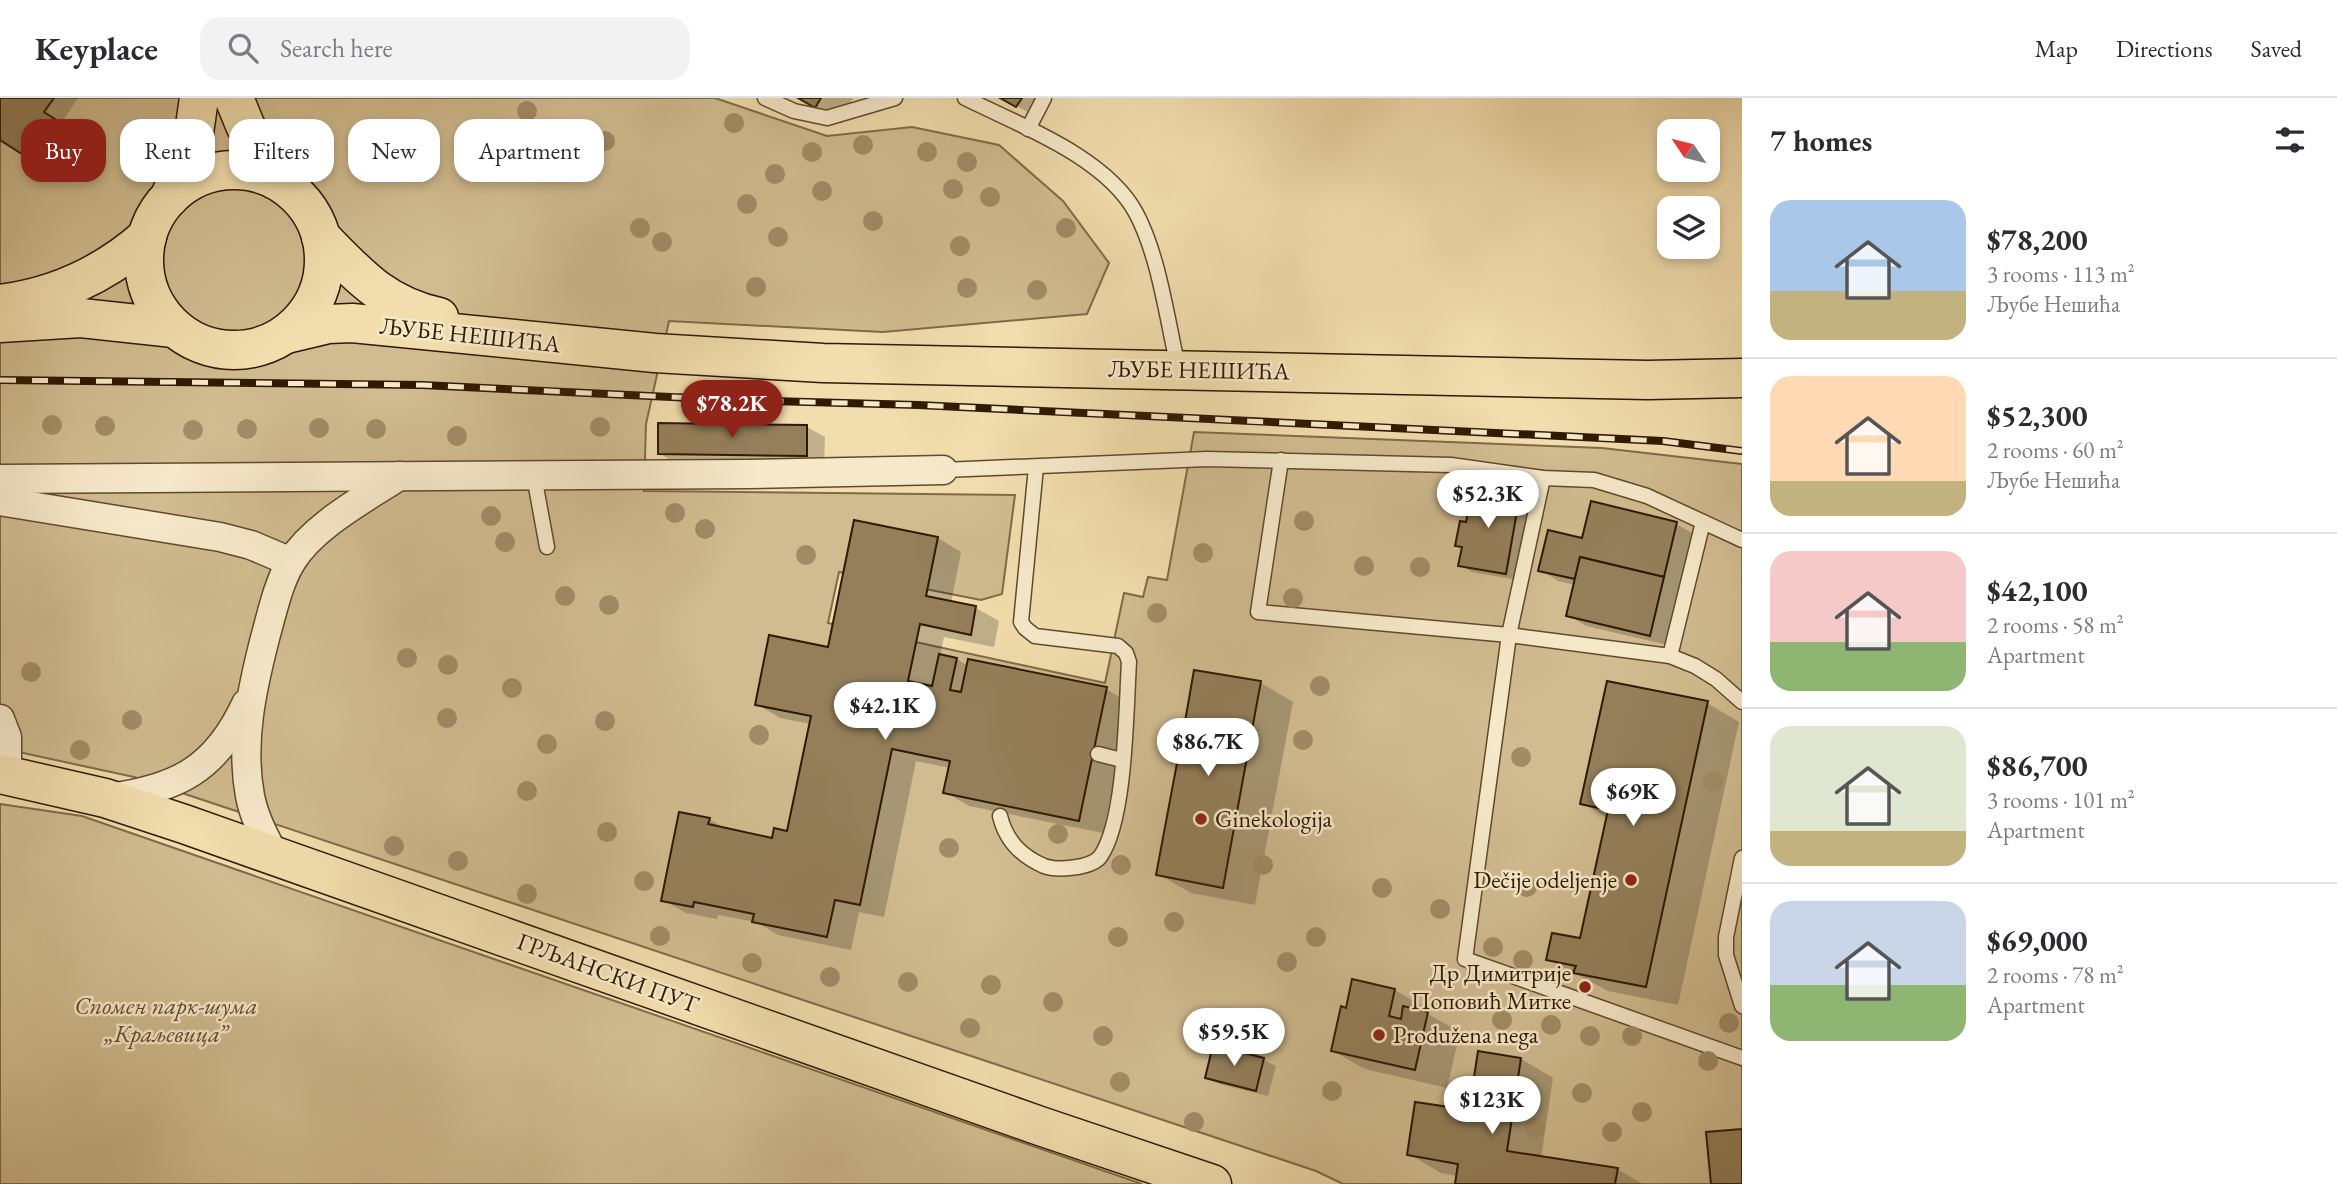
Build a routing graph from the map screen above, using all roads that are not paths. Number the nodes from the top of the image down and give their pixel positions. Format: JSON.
{"nodes":[{"id":1,"x":199,"y":98,"type":"edge"},
{"id":2,"x":234,"y":98,"type":"edge"},
{"id":3,"x":765,"y":98,"type":"edge"},
{"id":4,"x":895,"y":98,"type":"edge"},
{"id":5,"x":965,"y":98,"type":"edge"},
{"id":6,"x":1044,"y":98,"type":"edge"},
{"id":7,"x":243,"y":119,"type":"edge"},
{"id":8,"x":1028,"y":129,"type":"junction"},
{"id":9,"x":229,"y":171,"type":"edge"},
{"id":10,"x":279,"y":182,"type":"edge"},
{"id":11,"x":170,"y":197,"type":"junction"},
{"id":12,"x":147,"y":237,"type":"junction"},
{"id":13,"x":321,"y":237,"type":"junction"},
{"id":14,"x":0,"y":304,"type":"edge"},
{"id":15,"x":0,"y":323,"type":"edge"},
{"id":16,"x":174,"y":328,"type":"junction"},
{"id":17,"x":286,"y":334,"type":"junction"},
{"id":18,"x":656,"y":353,"type":"junction"},
{"id":19,"x":1179,"y":369,"type":"junction"},
{"id":20,"x":1742,"y":378,"type":"edge"},
{"id":21,"x":1281,"y":460,"type":"junction"},
{"id":22,"x":1036,"y":467,"type":"junction"},
{"id":23,"x":943,"y":470,"type":"joint"},
{"id":24,"x":399,"y":476,"type":"junction"},
{"id":25,"x":534,"y":476,"type":"junction"},
{"id":26,"x":1543,"y":478,"type":"junction"},
{"id":27,"x":0,"y":479,"type":"edge"},
{"id":28,"x":0,"y":501,"type":"edge"},
{"id":29,"x":1703,"y":522,"type":"junction"},
{"id":30,"x":1742,"y":540,"type":"edge"},
{"id":31,"x":547,"y":547,"type":"dead end"},
{"id":32,"x":291,"y":562,"type":"junction"},
{"id":33,"x":1508,"y":635,"type":"junction"},
{"id":34,"x":1670,"y":656,"type":"junction"},
{"id":35,"x":250,"y":695,"type":"junction"},
{"id":36,"x":1742,"y":702,"type":"edge"},
{"id":37,"x":0,"y":719,"type":"edge"},
{"id":38,"x":1098,"y":754,"type":"dead end"},
{"id":39,"x":1122,"y":760,"type":"junction"},
{"id":40,"x":3,"y":775,"type":"edge"},
{"id":41,"x":105,"y":798,"type":"junction"},
{"id":42,"x":1000,"y":816,"type":"dead end"},
{"id":43,"x":274,"y":855,"type":"junction"},
{"id":44,"x":1742,"y":858,"type":"edge"},
{"id":45,"x":1742,"y":1006,"type":"edge"},
{"id":46,"x":1742,"y":1058,"type":"edge"},
{"id":47,"x":1212,"y":1184,"type":"edge"}],
"edges":[{"from":1,"to":11,"type":"main road"},
{"from":2,"to":7,"type":"main road"},
{"from":3,"to":4,"type":"lane"},
{"from":5,"to":8,"type":"lane"},
{"from":6,"to":8,"type":"lane"},
{"from":8,"to":19,"type":"lane"},
{"from":9,"to":11,"type":"main road"},
{"from":10,"to":13,"type":"main road"},
{"from":11,"to":12,"type":"main road"},
{"from":12,"to":14,"type":"main road"},
{"from":12,"to":16,"type":"main road"},
{"from":13,"to":17,"type":"main road"},
{"from":13,"to":18,"type":"main road","name":"ЉУБЕ НЕШИЋА"},
{"from":15,"to":16,"type":"main road"},
{"from":16,"to":17,"type":"main road"},
{"from":17,"to":18,"type":"main road","name":"ЉУБЕ НЕШИЋА"},
{"from":18,"to":19,"type":"main road","name":"ЉУБЕ НЕШИЋА"},
{"from":19,"to":20,"type":"main road","name":"ЉУБЕ НЕШИЋА"},
{"from":21,"to":22,"type":"lane"},
{"from":21,"to":26,"type":"lane"},
{"from":21,"to":33,"type":"lane"},
{"from":22,"to":23,"type":"lane"},
{"from":22,"to":39,"type":"lane"},
{"from":23,"to":25,"type":"street"},
{"from":24,"to":25,"type":"street"},
{"from":24,"to":27,"type":"street"},
{"from":24,"to":32,"type":"street"},
{"from":25,"to":31,"type":"lane"},
{"from":26,"to":29,"type":"lane"},
{"from":26,"to":33,"type":"lane"},
{"from":28,"to":32,"type":"street"},
{"from":29,"to":30,"type":"lane"},
{"from":29,"to":34,"type":"lane"},
{"from":32,"to":35,"type":"street"},
{"from":33,"to":34,"type":"lane"},
{"from":33,"to":46,"type":"lane"},
{"from":34,"to":36,"type":"lane"},
{"from":35,"to":41,"type":"street"},
{"from":35,"to":43,"type":"street"},
{"from":37,"to":40,"type":"street"},
{"from":38,"to":39,"type":"lane"},
{"from":39,"to":42,"type":"lane"},
{"from":40,"to":41,"type":"main road","name":"ГРЉАНСКИ ПУТ"},
{"from":41,"to":43,"type":"main road","name":"ГРЉАНСКИ ПУТ"},
{"from":43,"to":47,"type":"main road","name":"ГРЉАНСКИ ПУТ"},
{"from":44,"to":45,"type":"lane"}]}
